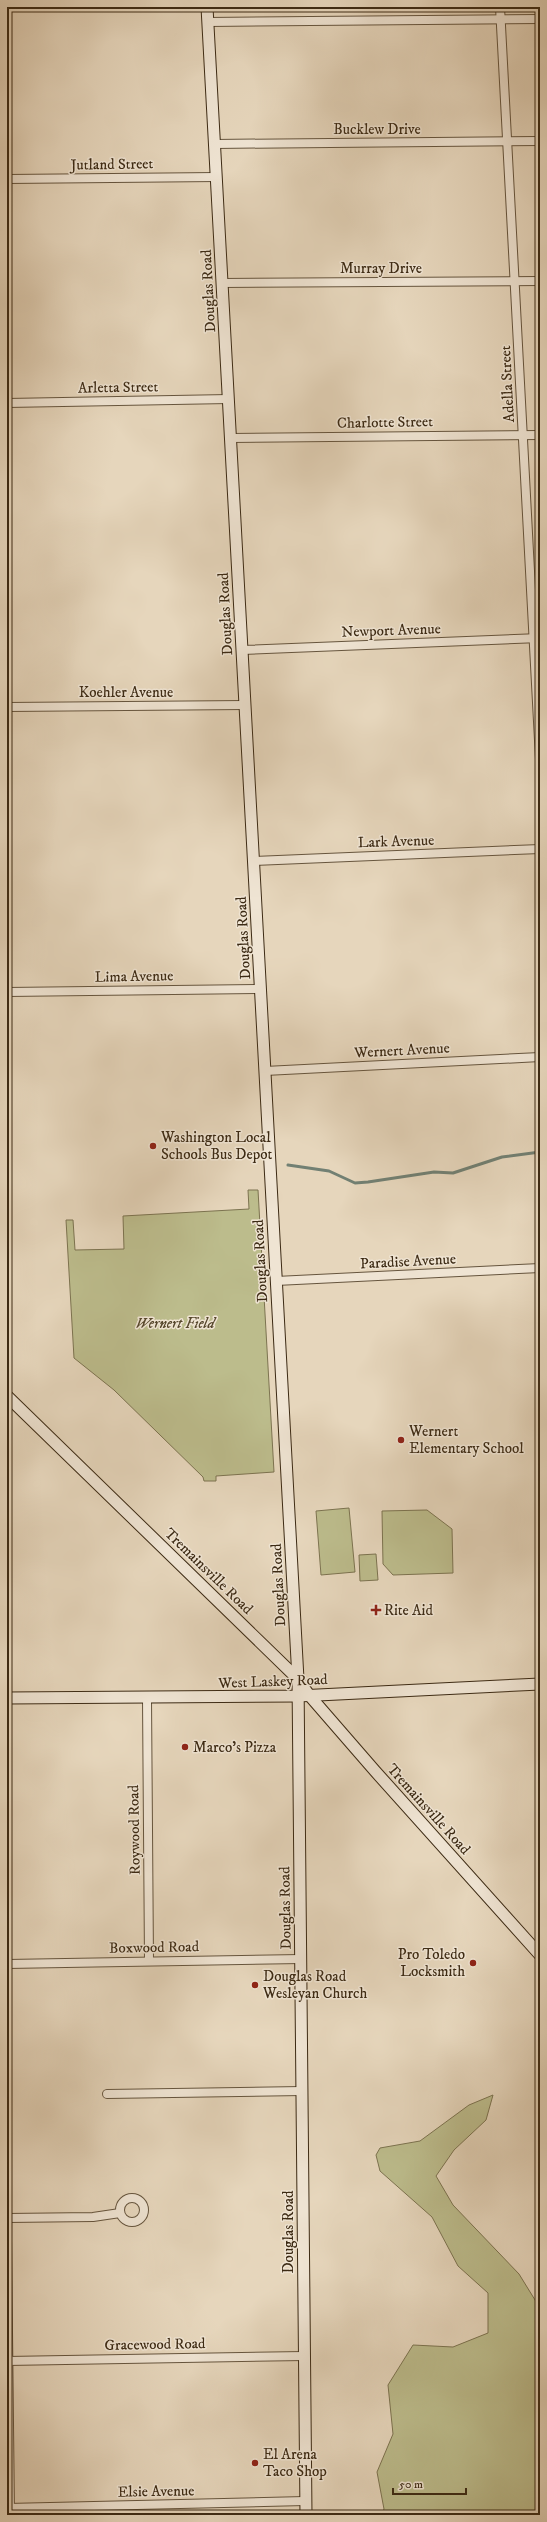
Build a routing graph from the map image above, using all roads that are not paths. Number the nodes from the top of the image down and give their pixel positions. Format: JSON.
{"nodes":[{"id":1,"x":207,"y":7,"type":"edge"},
{"id":2,"x":500,"y":7,"type":"edge"},
{"id":3,"x":540,"y":19,"type":"edge"},
{"id":4,"x":501,"y":20,"type":"junction"},
{"id":5,"x":208,"y":22,"type":"junction"},
{"id":6,"x":540,"y":141,"type":"edge"},
{"id":7,"x":506,"y":142,"type":"junction"},
{"id":8,"x":215,"y":144,"type":"junction"},
{"id":9,"x":216,"y":177,"type":"junction"},
{"id":10,"x":7,"y":180,"type":"edge"},
{"id":11,"x":516,"y":281,"type":"junction"},
{"id":12,"x":540,"y":281,"type":"edge"},
{"id":13,"x":222,"y":283,"type":"junction"},
{"id":14,"x":229,"y":399,"type":"junction"},
{"id":15,"x":7,"y":403,"type":"edge"},
{"id":16,"x":524,"y":435,"type":"junction"},
{"id":17,"x":540,"y":435,"type":"edge"},
{"id":18,"x":231,"y":438,"type":"junction"},
{"id":19,"x":537,"y":638,"type":"edge"},
{"id":20,"x":242,"y":650,"type":"junction"},
{"id":21,"x":245,"y":705,"type":"junction"},
{"id":22,"x":7,"y":707,"type":"edge"},
{"id":23,"x":540,"y":759,"type":"edge"},
{"id":24,"x":540,"y":849,"type":"edge"},
{"id":25,"x":254,"y":861,"type":"junction"},
{"id":26,"x":261,"y":989,"type":"junction"},
{"id":27,"x":7,"y":992,"type":"edge"},
{"id":28,"x":540,"y":1057,"type":"edge"},
{"id":29,"x":265,"y":1071,"type":"junction"},
{"id":30,"x":540,"y":1268,"type":"edge"},
{"id":31,"x":276,"y":1282,"type":"junction"},
{"id":32,"x":7,"y":1396,"type":"edge"},
{"id":33,"x":298,"y":1679,"type":"junction"},
{"id":34,"x":540,"y":1684,"type":"edge"},
{"id":35,"x":303,"y":1695,"type":"junction"},
{"id":36,"x":7,"y":1698,"type":"edge"},
{"id":37,"x":147,"y":1699,"type":"junction"},
{"id":38,"x":540,"y":1956,"type":"edge"},
{"id":39,"x":301,"y":1960,"type":"junction"},
{"id":40,"x":149,"y":1961,"type":"junction"},
{"id":41,"x":7,"y":1964,"type":"edge"},
{"id":42,"x":302,"y":2091,"type":"junction"},
{"id":43,"x":107,"y":2094,"type":"dead end"},
{"id":44,"x":120,"y":2214,"type":"dead end"},
{"id":45,"x":7,"y":2218,"type":"edge"},
{"id":46,"x":7,"y":2241,"type":"edge"},
{"id":47,"x":304,"y":2356,"type":"junction"},
{"id":48,"x":7,"y":2361,"type":"edge"},
{"id":49,"x":305,"y":2501,"type":"junction"},
{"id":50,"x":9,"y":2510,"type":"edge"},
{"id":51,"x":306,"y":2515,"type":"edge"}],
"edges":[{"from":1,"to":5,"type":"street","name":"Douglas Road"},
{"from":2,"to":4,"type":"street","name":"Adella Street"},
{"from":3,"to":4,"type":"street"},
{"from":4,"to":5,"type":"street"},
{"from":4,"to":7,"type":"street","name":"Adella Street"},
{"from":5,"to":8,"type":"street","name":"Douglas Road"},
{"from":6,"to":7,"type":"street","name":"Bucklew Drive"},
{"from":7,"to":8,"type":"street","name":"Bucklew Drive"},
{"from":7,"to":11,"type":"street","name":"Adella Street"},
{"from":8,"to":9,"type":"street","name":"Douglas Road"},
{"from":9,"to":10,"type":"street","name":"Jutland Street"},
{"from":9,"to":13,"type":"street","name":"Douglas Road"},
{"from":11,"to":12,"type":"street","name":"Murray Drive"},
{"from":11,"to":13,"type":"street","name":"Murray Drive"},
{"from":11,"to":16,"type":"street","name":"Adella Street"},
{"from":13,"to":14,"type":"street","name":"Douglas Road"},
{"from":14,"to":15,"type":"street","name":"Arletta Street"},
{"from":14,"to":18,"type":"street","name":"Douglas Road"},
{"from":16,"to":17,"type":"street","name":"Charlotte Street"},
{"from":16,"to":18,"type":"street","name":"Charlotte Street"},
{"from":16,"to":19,"type":"street","name":"Adella Street"},
{"from":18,"to":20,"type":"street","name":"Douglas Road"},
{"from":19,"to":20,"type":"street","name":"Newport Avenue"},
{"from":19,"to":23,"type":"street","name":"Adella Street"},
{"from":20,"to":21,"type":"street","name":"Douglas Road"},
{"from":21,"to":22,"type":"street","name":"Koehler Avenue"},
{"from":21,"to":25,"type":"street","name":"Douglas Road"},
{"from":24,"to":25,"type":"street","name":"Lark Avenue"},
{"from":25,"to":26,"type":"street","name":"Douglas Road"},
{"from":26,"to":27,"type":"street","name":"Lima Avenue"},
{"from":26,"to":29,"type":"street","name":"Douglas Road"},
{"from":28,"to":29,"type":"street","name":"Wernert Avenue"},
{"from":29,"to":31,"type":"street","name":"Douglas Road"},
{"from":30,"to":31,"type":"street","name":"Paradise Avenue"},
{"from":31,"to":33,"type":"street","name":"Douglas Road"},
{"from":32,"to":33,"type":"street","name":"Tremainsville Road"},
{"from":33,"to":35,"type":"street","name":"Tremainsville Road"},
{"from":34,"to":35,"type":"street","name":"West Laskey Road"},
{"from":35,"to":37,"type":"street","name":"West Laskey Road"},
{"from":35,"to":38,"type":"street","name":"Tremainsville Road"},
{"from":35,"to":39,"type":"street","name":"Douglas Road"},
{"from":36,"to":37,"type":"street","name":"West Laskey Road"},
{"from":37,"to":40,"type":"street","name":"Roywood Road"},
{"from":39,"to":40,"type":"street","name":"Boxwood Road"},
{"from":39,"to":42,"type":"street","name":"Douglas Road"},
{"from":40,"to":41,"type":"street","name":"Boxwood Road"},
{"from":42,"to":43,"type":"street"},
{"from":42,"to":47,"type":"street","name":"Douglas Road"},
{"from":44,"to":45,"type":"street"},
{"from":46,"to":48,"type":"street"},
{"from":47,"to":48,"type":"street","name":"Gracewood Road"},
{"from":47,"to":49,"type":"street","name":"Douglas Road"},
{"from":48,"to":50,"type":"street"},
{"from":49,"to":50,"type":"street","name":"Elsie Avenue"},
{"from":49,"to":51,"type":"street","name":"Douglas Road"}]}
